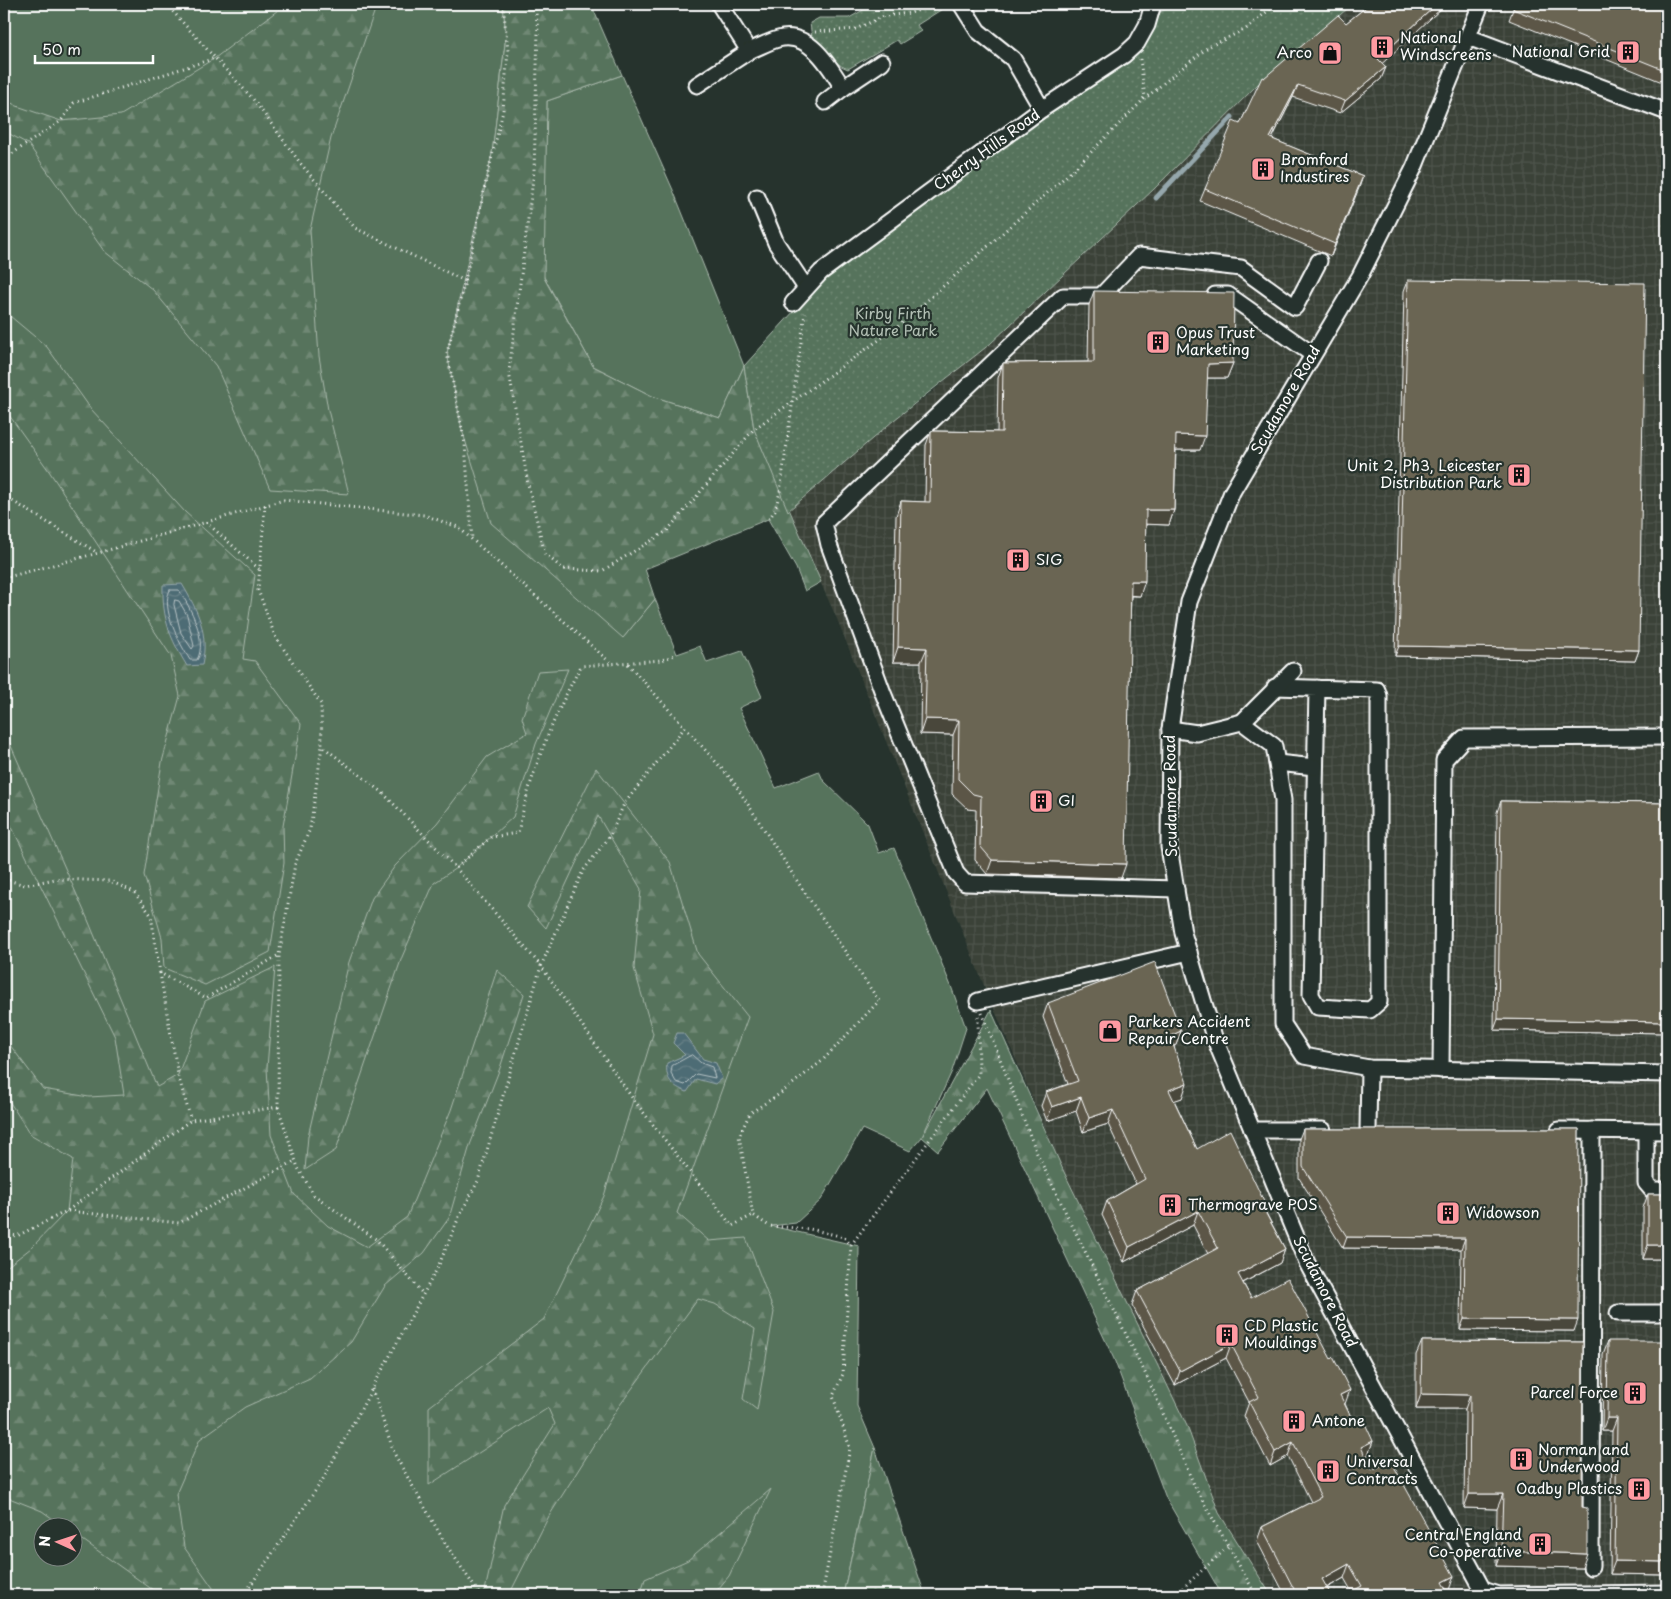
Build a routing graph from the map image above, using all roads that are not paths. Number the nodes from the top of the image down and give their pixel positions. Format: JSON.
{"nodes":[{"id":1,"x":719,"y":4,"type":"edge"},
{"id":2,"x":961,"y":4,"type":"edge"},
{"id":3,"x":1153,"y":4,"type":"edge"},
{"id":4,"x":1481,"y":4,"type":"edge"},
{"id":5,"x":1468,"y":37,"type":"junction"},
{"id":6,"x":749,"y":51,"type":"junction"},
{"id":7,"x":882,"y":62,"type":"dead end"},
{"id":8,"x":696,"y":85,"type":"dead end"},
{"id":9,"x":843,"y":88,"type":"junction"},
{"id":10,"x":825,"y":102,"type":"dead end"},
{"id":11,"x":1042,"y":109,"type":"junction"},
{"id":12,"x":1667,"y":112,"type":"edge"},
{"id":13,"x":757,"y":197,"type":"dead end"},
{"id":14,"x":1319,"y":261,"type":"dead end"},
{"id":15,"x":1199,"y":295,"type":"edge"},
{"id":16,"x":1101,"y":296,"type":"junction"},
{"id":17,"x":1130,"y":296,"type":"edge"},
{"id":18,"x":1312,"y":354,"type":"junction"},
{"id":19,"x":1293,"y":671,"type":"dead end"},
{"id":20,"x":1275,"y":687,"type":"junction"},
{"id":21,"x":1317,"y":688,"type":"junction"},
{"id":22,"x":1242,"y":722,"type":"junction"},
{"id":23,"x":1170,"y":729,"type":"junction"},
{"id":24,"x":1667,"y":737,"type":"edge"},
{"id":25,"x":1277,"y":763,"type":"junction"},
{"id":26,"x":1315,"y":767,"type":"junction"},
{"id":27,"x":1176,"y":889,"type":"junction"},
{"id":28,"x":1189,"y":952,"type":"junction"},
{"id":29,"x":978,"y":1001,"type":"road end"},
{"id":30,"x":1369,"y":1068,"type":"junction"},
{"id":31,"x":1441,"y":1070,"type":"junction"},
{"id":32,"x":1667,"y":1074,"type":"edge"},
{"id":33,"x":1252,"y":1130,"type":"junction"},
{"id":34,"x":1368,"y":1130,"type":"junction"},
{"id":35,"x":1388,"y":1130,"type":"edge"},
{"id":36,"x":1544,"y":1130,"type":"edge"},
{"id":37,"x":1592,"y":1130,"type":"junction"},
{"id":38,"x":1646,"y":1130,"type":"junction"},
{"id":39,"x":1667,"y":1130,"type":"edge"},
{"id":40,"x":1667,"y":1190,"type":"edge"},
{"id":41,"x":1618,"y":1313,"type":"dead end"},
{"id":42,"x":1667,"y":1313,"type":"edge"},
{"id":43,"x":1591,"y":1567,"type":"dead end"},
{"id":44,"x":1667,"y":1593,"type":"edge"},
{"id":45,"x":1636,"y":1594,"type":"edge"},
{"id":46,"x":1499,"y":1595,"type":"edge"}],
"edges":[{"from":1,"to":6,"type":"street"},
{"from":2,"to":11,"type":"street"},
{"from":3,"to":11,"type":"street","name":"Cherry Hills Road"},
{"from":4,"to":5,"type":"street","name":"Scudamore Road"},
{"from":5,"to":12,"type":"street"},
{"from":5,"to":18,"type":"street","name":"Scudamore Road"},
{"from":6,"to":8,"type":"street"},
{"from":6,"to":9,"type":"street"},
{"from":7,"to":9,"type":"street"},
{"from":9,"to":10,"type":"street"},
{"from":11,"to":13,"type":"street","name":"Cherry Hills Road"},
{"from":14,"to":16,"type":"street"},
{"from":15,"to":18,"type":"street"},
{"from":16,"to":17,"type":"street"},
{"from":16,"to":27,"type":"street"},
{"from":18,"to":23,"type":"street","name":"Scudamore Road"},
{"from":19,"to":20,"type":"street"},
{"from":20,"to":21,"type":"street"},
{"from":20,"to":22,"type":"street"},
{"from":21,"to":26,"type":"street"},
{"from":21,"to":26,"type":"street"},
{"from":22,"to":23,"type":"street"},
{"from":22,"to":25,"type":"street"},
{"from":23,"to":27,"type":"street","name":"Scudamore Road"},
{"from":24,"to":31,"type":"street"},
{"from":25,"to":26,"type":"street"},
{"from":25,"to":30,"type":"street"},
{"from":27,"to":28,"type":"street","name":"Scudamore Road"},
{"from":28,"to":29,"type":"street"},
{"from":28,"to":33,"type":"street","name":"Scudamore Road"},
{"from":30,"to":31,"type":"street"},
{"from":30,"to":34,"type":"street"},
{"from":31,"to":32,"type":"street"},
{"from":33,"to":34,"type":"street"},
{"from":33,"to":46,"type":"street","name":"Scudamore Road"},
{"from":34,"to":35,"type":"street"},
{"from":36,"to":37,"type":"street"},
{"from":37,"to":38,"type":"street"},
{"from":37,"to":43,"type":"street"},
{"from":38,"to":39,"type":"street"},
{"from":38,"to":40,"type":"street"},
{"from":41,"to":42,"type":"street"},
{"from":44,"to":45,"type":"street"},
{"from":45,"to":46,"type":"street"}]}
